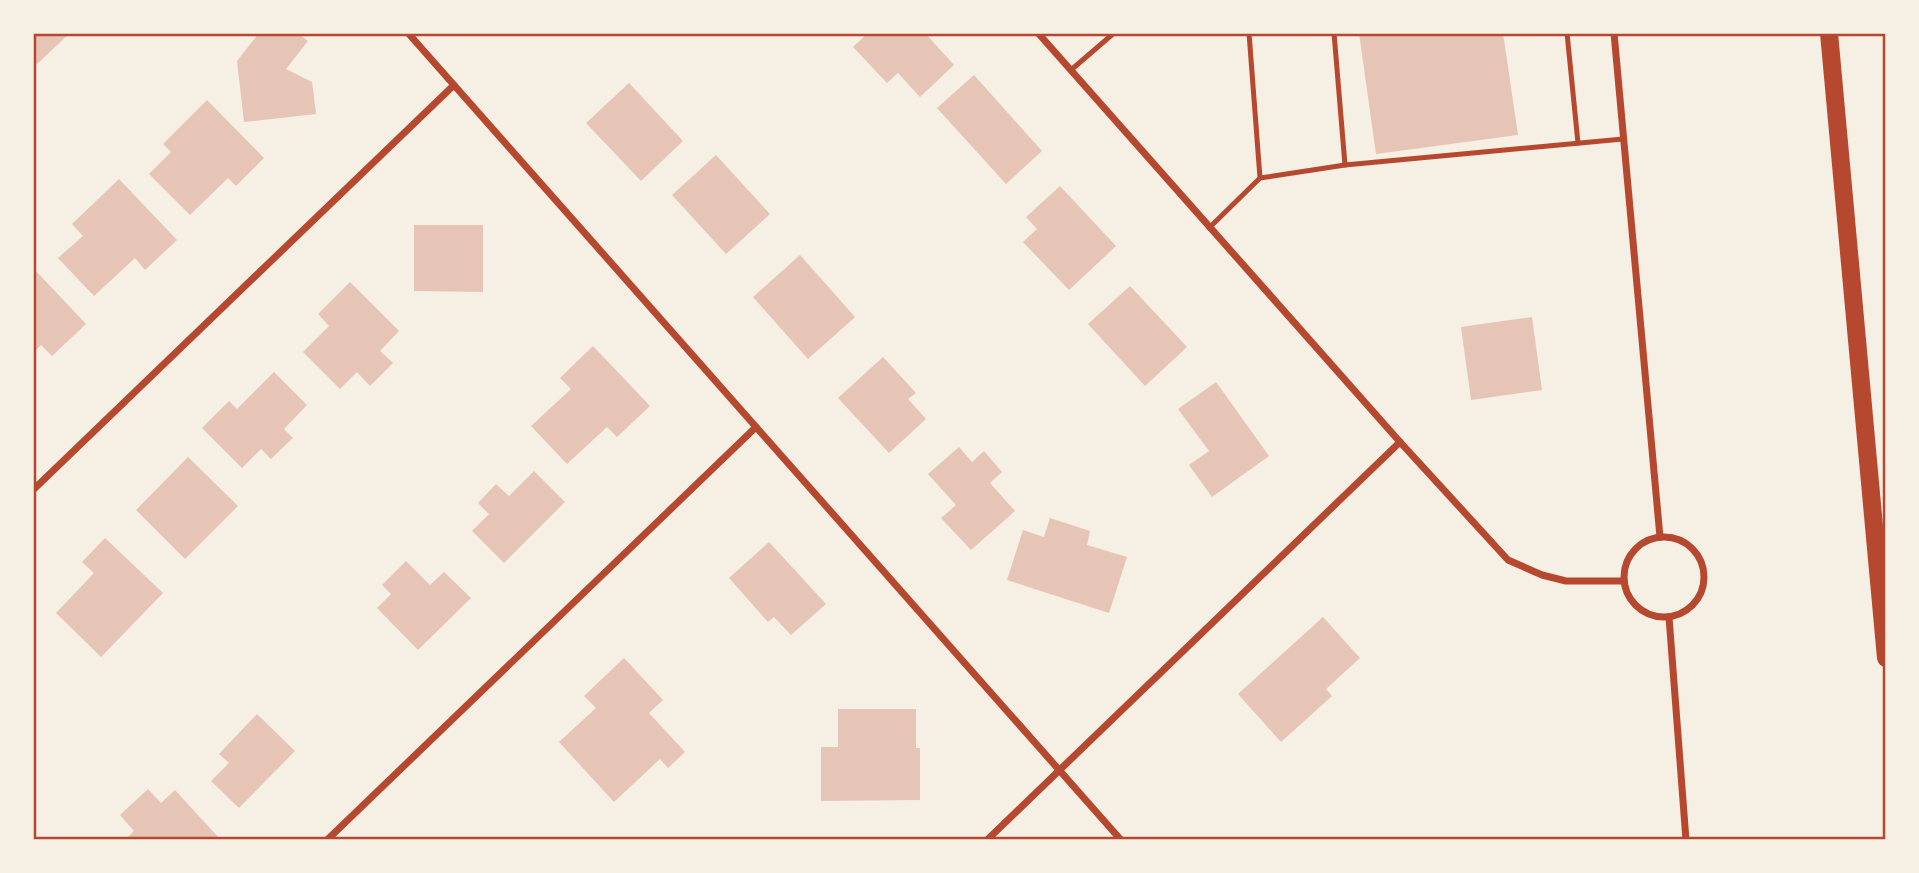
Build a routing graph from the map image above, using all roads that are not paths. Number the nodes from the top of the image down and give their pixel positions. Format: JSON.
{"nodes":[{"id":1,"x":408,"y":33,"type":"edge"},
{"id":2,"x":1038,"y":33,"type":"edge"},
{"id":3,"x":1114,"y":33,"type":"edge"},
{"id":4,"x":1248,"y":33,"type":"edge"},
{"id":5,"x":1334,"y":33,"type":"edge"},
{"id":6,"x":1567,"y":33,"type":"edge"},
{"id":7,"x":1614,"y":33,"type":"edge"},
{"id":8,"x":1829,"y":33,"type":"edge"},
{"id":9,"x":1070,"y":70,"type":"junction"},
{"id":10,"x":454,"y":85,"type":"junction"},
{"id":11,"x":1623,"y":139,"type":"junction"},
{"id":12,"x":1578,"y":143,"type":"junction"},
{"id":13,"x":1345,"y":164,"type":"junction"},
{"id":14,"x":1260,"y":178,"type":"junction"},
{"id":15,"x":1209,"y":228,"type":"junction"},
{"id":16,"x":757,"y":427,"type":"junction"},
{"id":17,"x":1400,"y":442,"type":"junction"},
{"id":18,"x":33,"y":490,"type":"edge"},
{"id":19,"x":1660,"y":537,"type":"junction"},
{"id":20,"x":1624,"y":581,"type":"junction"},
{"id":21,"x":1669,"y":617,"type":"junction"},
{"id":22,"x":1886,"y":658,"type":"edge"},
{"id":23,"x":1060,"y":769,"type":"junction"},
{"id":24,"x":327,"y":840,"type":"edge"},
{"id":25,"x":987,"y":840,"type":"edge"},
{"id":26,"x":1121,"y":840,"type":"edge"},
{"id":27,"x":1686,"y":840,"type":"edge"}],
"edges":[{"from":1,"to":10,"type":"street"},
{"from":2,"to":9,"type":"street"},
{"from":3,"to":9,"type":"lane"},
{"from":4,"to":14,"type":"lane"},
{"from":5,"to":13,"type":"lane"},
{"from":6,"to":12,"type":"lane"},
{"from":7,"to":11,"type":"street"},
{"from":8,"to":22,"type":"main road"},
{"from":9,"to":15,"type":"street"},
{"from":10,"to":16,"type":"street"},
{"from":10,"to":18,"type":"street"},
{"from":11,"to":12,"type":"lane"},
{"from":11,"to":19,"type":"street"},
{"from":12,"to":13,"type":"lane"},
{"from":13,"to":14,"type":"lane"},
{"from":14,"to":15,"type":"lane"},
{"from":15,"to":17,"type":"street"},
{"from":16,"to":23,"type":"street"},
{"from":16,"to":24,"type":"street"},
{"from":17,"to":20,"type":"street"},
{"from":17,"to":23,"type":"street"},
{"from":19,"to":20,"type":"street"},
{"from":19,"to":21,"type":"street"},
{"from":20,"to":21,"type":"street"},
{"from":21,"to":27,"type":"street"},
{"from":23,"to":25,"type":"street"},
{"from":23,"to":26,"type":"street"}]}
